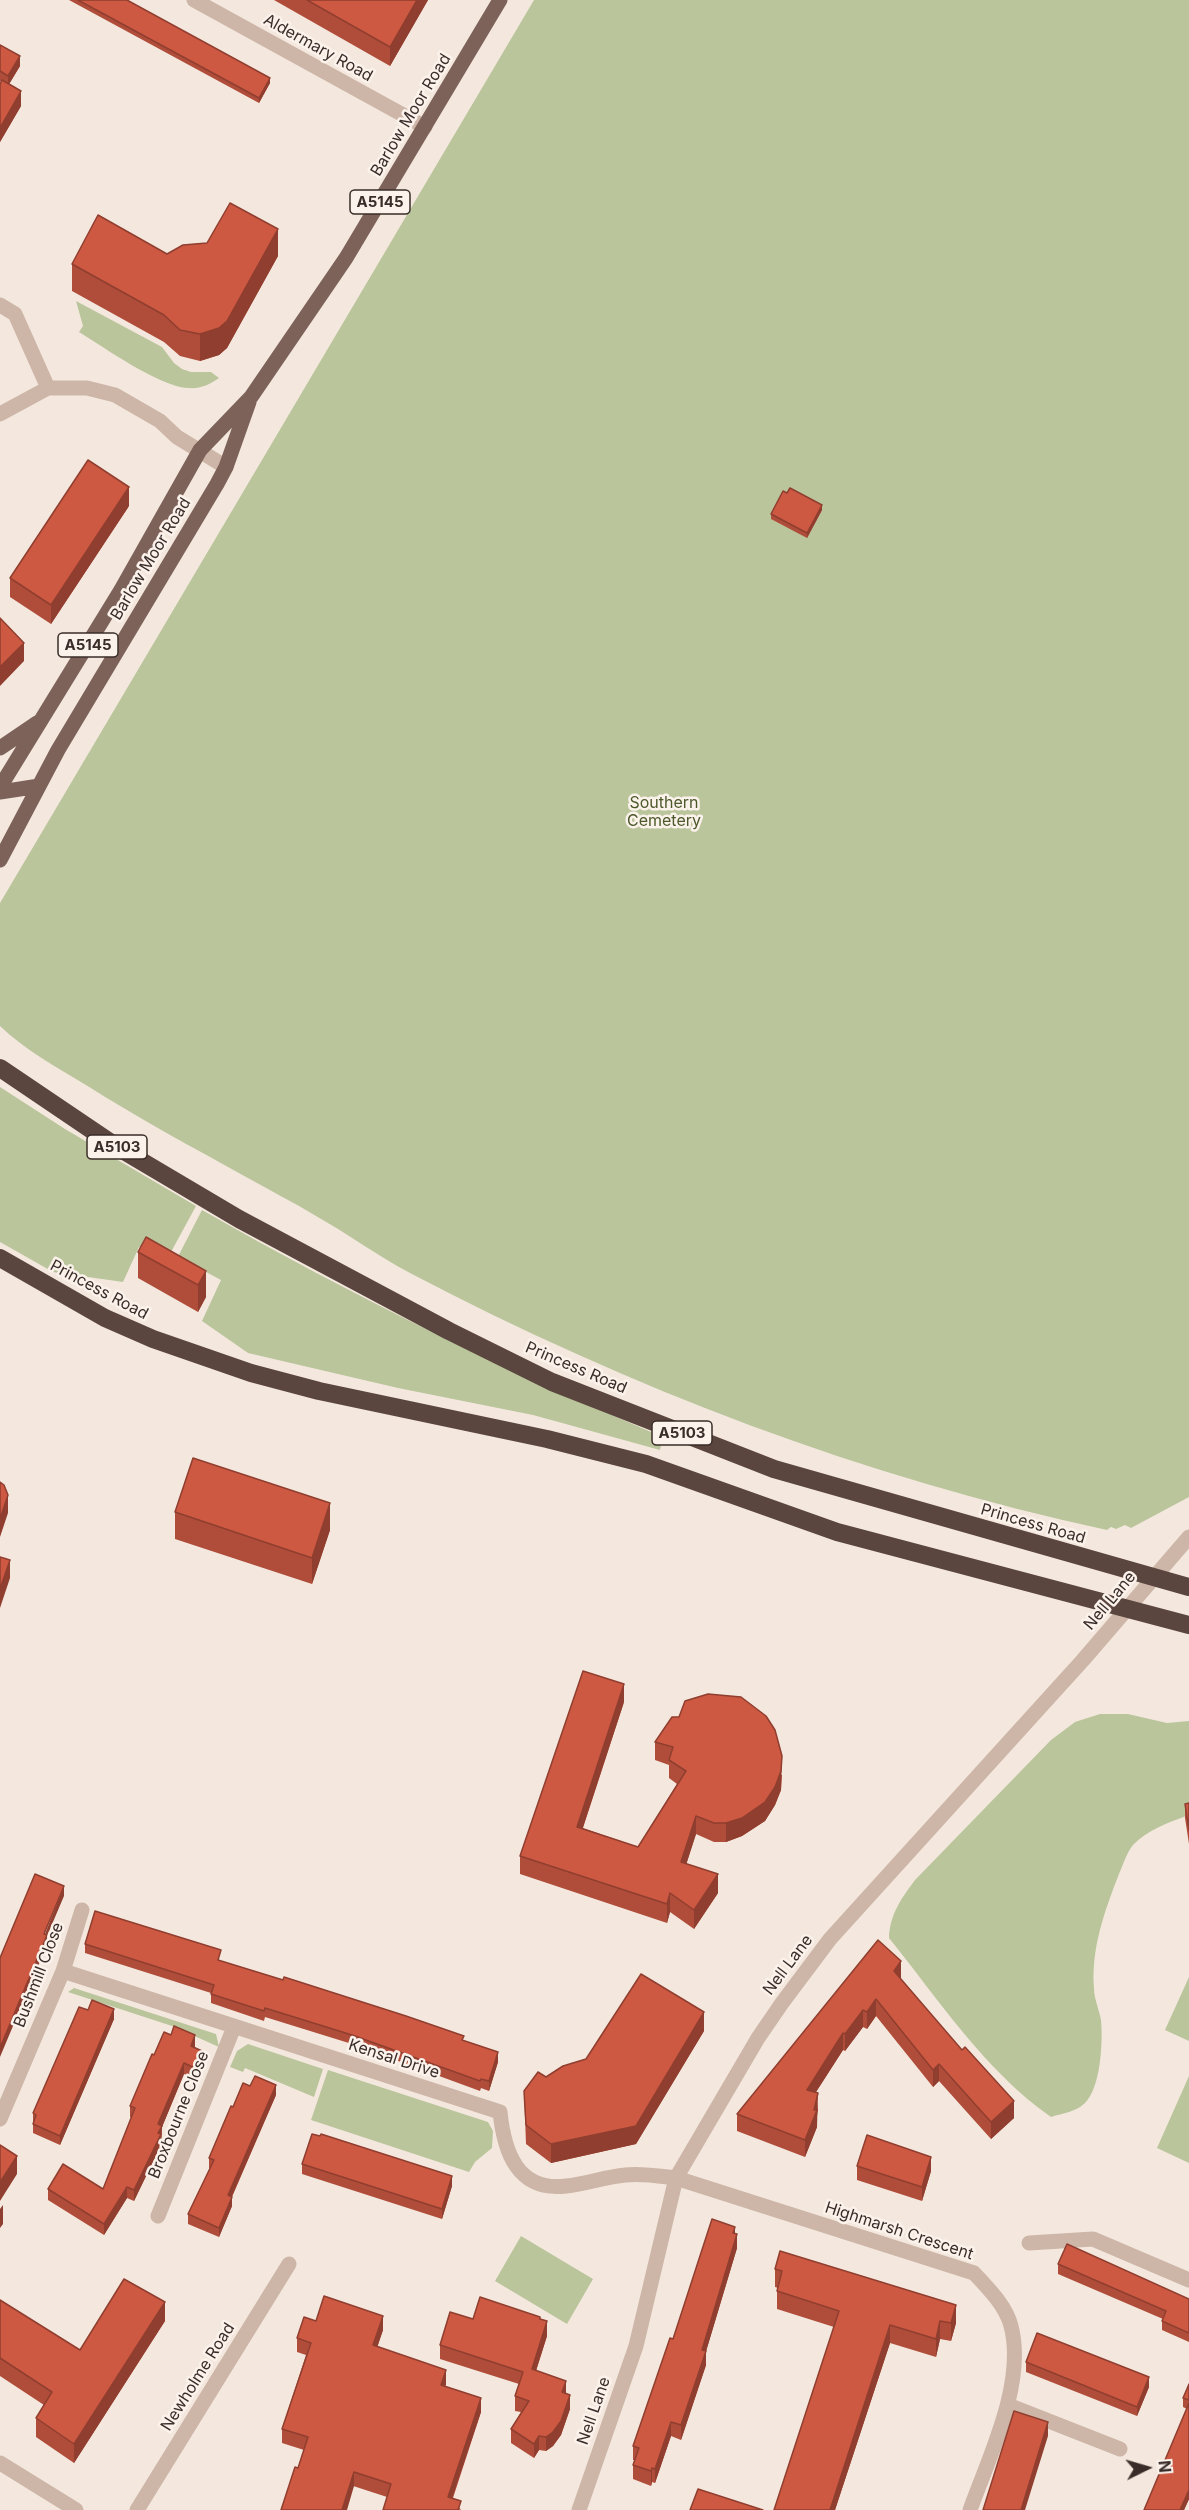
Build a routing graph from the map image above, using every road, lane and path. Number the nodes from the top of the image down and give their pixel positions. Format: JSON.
{"nodes":[{"id":1,"x":194,"y":0,"type":"edge"},
{"id":2,"x":500,"y":0,"type":"edge"},
{"id":3,"x":425,"y":127,"type":"junction"},
{"id":4,"x":0,"y":305,"type":"edge"},
{"id":5,"x":48,"y":388,"type":"junction"},
{"id":6,"x":251,"y":397,"type":"junction"},
{"id":7,"x":0,"y":414,"type":"edge"},
{"id":8,"x":200,"y":450,"type":"junction"},
{"id":9,"x":226,"y":467,"type":"junction"},
{"id":10,"x":42,"y":720,"type":"junction"},
{"id":11,"x":0,"y":748,"type":"edge"},
{"id":12,"x":39,"y":786,"type":"junction"},
{"id":13,"x":0,"y":790,"type":"edge"},
{"id":14,"x":0,"y":860,"type":"edge"},
{"id":15,"x":3,"y":1067,"type":"edge"},
{"id":16,"x":0,"y":1258,"type":"edge"},
{"id":17,"x":1189,"y":1537,"type":"edge"},
{"id":18,"x":1153,"y":1578,"type":"junction"},
{"id":19,"x":1189,"y":1587,"type":"edge"},
{"id":20,"x":1128,"y":1608,"type":"junction"},
{"id":21,"x":1189,"y":1625,"type":"edge"},
{"id":22,"x":82,"y":1910,"type":"dead end"},
{"id":23,"x":63,"y":1971,"type":"junction"},
{"id":24,"x":234,"y":2027,"type":"junction"},
{"id":25,"x":0,"y":2118,"type":"edge"},
{"id":26,"x":676,"y":2178,"type":"junction"},
{"id":27,"x":158,"y":2216,"type":"dead end"},
{"id":28,"x":1029,"y":2243,"type":"dead end"},
{"id":29,"x":290,"y":2264,"type":"dead end"},
{"id":30,"x":1189,"y":2280,"type":"edge"},
{"id":31,"x":1008,"y":2405,"type":"junction"},
{"id":32,"x":1120,"y":2449,"type":"dead end"},
{"id":33,"x":0,"y":2463,"type":"edge"},
{"id":34,"x":76,"y":2510,"type":"edge"},
{"id":35,"x":137,"y":2510,"type":"edge"},
{"id":36,"x":579,"y":2510,"type":"edge"},
{"id":37,"x":970,"y":2510,"type":"edge"}],
"edges":[{"from":1,"to":3,"type":"street","name":"Aldermary Road"},
{"from":2,"to":3,"type":"main road","name":"Barlow Moor Road","number":"A5145"},
{"from":3,"to":6,"type":"main road","name":"Barlow Moor Road","number":"A5145"},
{"from":4,"to":5,"type":"street"},
{"from":5,"to":7,"type":"street"},
{"from":5,"to":8,"type":"street"},
{"from":6,"to":8,"type":"main road","name":"Barlow Moor Road","number":"A5145"},
{"from":6,"to":9,"type":"main road","name":"Barlow Moor Road","number":"A5145"},
{"from":8,"to":9,"type":"street"},
{"from":8,"to":10,"type":"main road","name":"Barlow Moor Road","number":"A5145"},
{"from":9,"to":12,"type":"main road","name":"Barlow Moor Road","number":"A5145"},
{"from":10,"to":11,"type":"main road","number":"A5145"},
{"from":10,"to":13,"type":"main road","name":"Barlow Moor Road","number":"A5145"},
{"from":12,"to":13,"type":"main road","number":"A5145"},
{"from":12,"to":14,"type":"main road","name":"Barlow Moor Road","number":"A5145"},
{"from":15,"to":18,"type":"highway","name":"Princess Road","number":"A5103"},
{"from":16,"to":20,"type":"highway","name":"Princess Road","number":"A5103"},
{"from":17,"to":18,"type":"street","name":"Nell Lane"},
{"from":18,"to":19,"type":"highway","name":"Princess Road","number":"A5103"},
{"from":18,"to":20,"type":"street","name":"Nell Lane"},
{"from":20,"to":21,"type":"highway","name":"Princess Road","number":"A5103"},
{"from":20,"to":26,"type":"street","name":"Nell Lane"},
{"from":22,"to":23,"type":"street","name":"Bushmill Close"},
{"from":23,"to":24,"type":"street","name":"Kensal Drive"},
{"from":23,"to":25,"type":"street","name":"Bushmill Close"},
{"from":24,"to":26,"type":"street","name":"Kensal Drive"},
{"from":24,"to":27,"type":"street","name":"Broxbourne Close"},
{"from":26,"to":31,"type":"street","name":"Highmarsh Crescent"},
{"from":26,"to":36,"type":"street","name":"Nell Lane"},
{"from":28,"to":30,"type":"street"},
{"from":29,"to":35,"type":"street","name":"Newholme Road"},
{"from":31,"to":32,"type":"street"},
{"from":31,"to":37,"type":"street","name":"Highmarsh Crescent"},
{"from":33,"to":34,"type":"street"}]}
